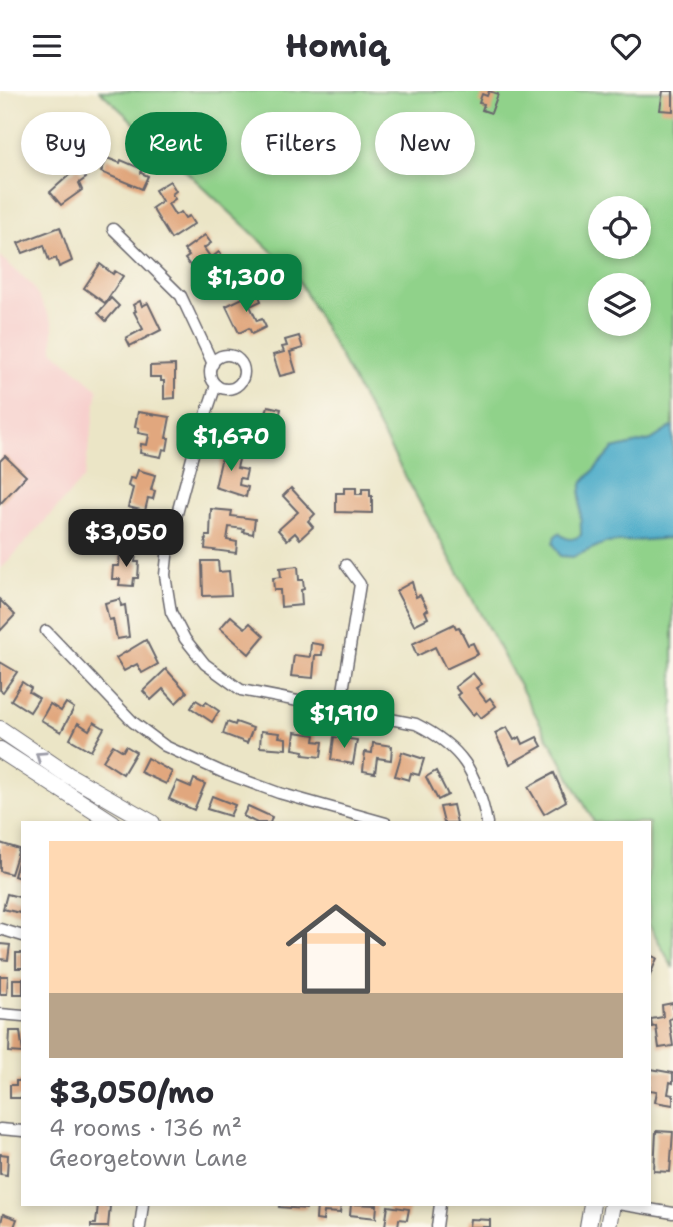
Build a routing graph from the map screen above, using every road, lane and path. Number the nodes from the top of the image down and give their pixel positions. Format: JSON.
{"nodes":[{"id":1,"x":113,"y":229,"type":"dead end"},
{"id":2,"x":213,"y":364,"type":"junction"},
{"id":3,"x":216,"y":385,"type":"junction"},
{"id":4,"x":346,"y":565,"type":"dead end"},
{"id":5,"x":46,"y":631,"type":"dead end"},
{"id":6,"x":340,"y":710,"type":"junction"},
{"id":7,"x":0,"y":729,"type":"edge"},
{"id":8,"x":0,"y":750,"type":"edge"},
{"id":9,"x":81,"y":782,"type":"junction"},
{"id":10,"x":71,"y":797,"type":"junction"},
{"id":11,"x":110,"y":821,"type":"edge"},
{"id":12,"x":149,"y":821,"type":"edge"},
{"id":13,"x":379,"y":821,"type":"edge"},
{"id":14,"x":487,"y":821,"type":"edge"},
{"id":15,"x":0,"y":929,"type":"edge"},
{"id":16,"x":21,"y":935,"type":"edge"},
{"id":17,"x":0,"y":1014,"type":"edge"},
{"id":18,"x":21,"y":1016,"type":"edge"},
{"id":19,"x":0,"y":1129,"type":"edge"},
{"id":20,"x":21,"y":1131,"type":"edge"},
{"id":21,"x":143,"y":1206,"type":"edge"},
{"id":22,"x":440,"y":1206,"type":"edge"},
{"id":23,"x":592,"y":1206,"type":"edge"},
{"id":24,"x":612,"y":1206,"type":"edge"},
{"id":25,"x":630,"y":1206,"type":"edge"},
{"id":26,"x":673,"y":1213,"type":"edge"},
{"id":27,"x":140,"y":1227,"type":"edge"},
{"id":28,"x":437,"y":1227,"type":"edge"},
{"id":29,"x":588,"y":1227,"type":"edge"},
{"id":30,"x":608,"y":1227,"type":"edge"}],
"edges":[{"from":1,"to":2,"type":"street"},
{"from":2,"to":3,"type":"street"},
{"from":2,"to":3,"type":"street"},
{"from":3,"to":6,"type":"street"},
{"from":4,"to":6,"type":"street"},
{"from":5,"to":13,"type":"street"},
{"from":6,"to":14,"type":"street"},
{"from":9,"to":7,"type":"main road","one_way":true},
{"from":8,"to":10,"type":"main road"},
{"from":9,"to":10,"type":"main road"},
{"from":9,"to":12,"type":"main road"},
{"from":10,"to":11,"type":"main road"},
{"from":15,"to":16,"type":"street"},
{"from":17,"to":18,"type":"street"},
{"from":19,"to":20,"type":"street"},
{"from":21,"to":27,"type":"street"},
{"from":22,"to":28,"type":"street"},
{"from":23,"to":29,"type":"main road"},
{"from":24,"to":30,"type":"main road"},
{"from":25,"to":26,"type":"street"}]}
